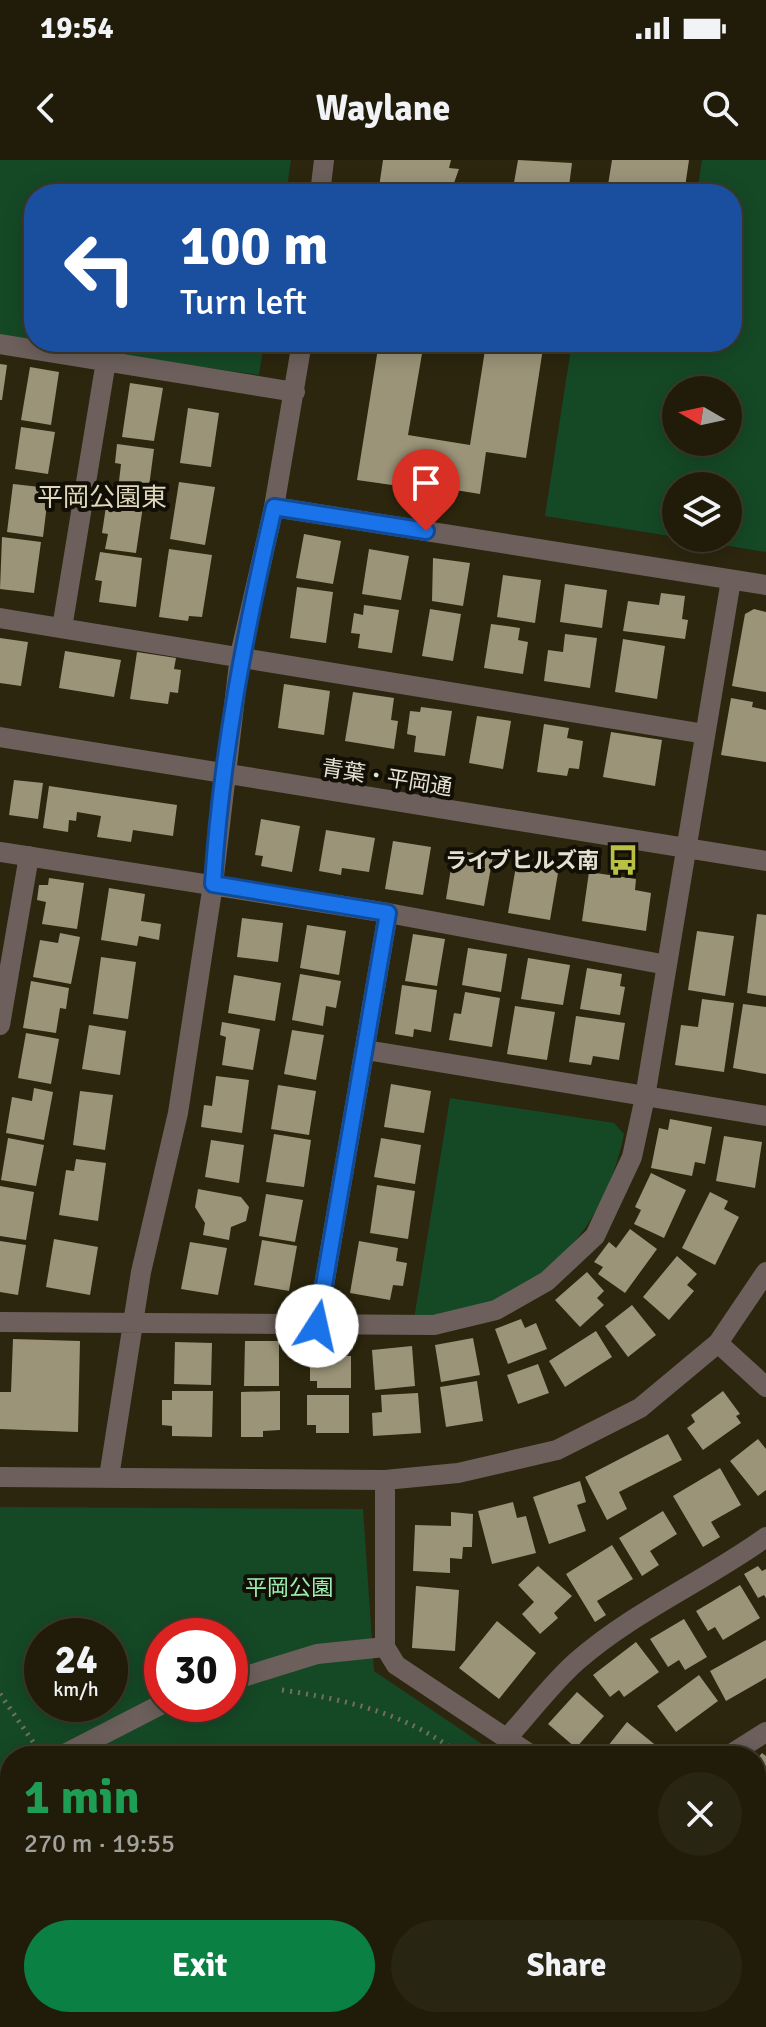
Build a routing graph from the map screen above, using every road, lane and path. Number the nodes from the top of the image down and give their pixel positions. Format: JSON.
{"nodes":[{"id":1,"x":324,"y":160,"type":"edge"},
{"id":2,"x":321,"y":184,"type":"edge"},
{"id":3,"x":0,"y":344,"type":"edge"},
{"id":4,"x":24,"y":348,"type":"edge"},
{"id":5,"x":50,"y":352,"type":"edge"},
{"id":6,"x":301,"y":352,"type":"edge"},
{"id":7,"x":106,"y":361,"type":"junction"},
{"id":8,"x":295,"y":392,"type":"junction"},
{"id":9,"x":274,"y":507,"type":"junction"},
{"id":10,"x":731,"y":580,"type":"junction"},
{"id":11,"x":766,"y":585,"type":"edge"},
{"id":12,"x":0,"y":618,"type":"edge"},
{"id":13,"x":62,"y":628,"type":"junction"},
{"id":14,"x":240,"y":655,"type":"junction"},
{"id":15,"x":705,"y":734,"type":"junction"},
{"id":16,"x":0,"y":737,"type":"edge"},
{"id":17,"x":224,"y":775,"type":"junction"},
{"id":18,"x":686,"y":848,"type":"junction"},
{"id":19,"x":0,"y":852,"type":"edge"},
{"id":20,"x":29,"y":856,"type":"junction"},
{"id":21,"x":766,"y":861,"type":"edge"},
{"id":22,"x":213,"y":884,"type":"junction"},
{"id":23,"x":388,"y":913,"type":"junction"},
{"id":24,"x":667,"y":965,"type":"junction"},
{"id":25,"x":0,"y":1025,"type":"edge"},
{"id":26,"x":366,"y":1050,"type":"junction"},
{"id":27,"x":645,"y":1097,"type":"junction"},
{"id":28,"x":766,"y":1116,"type":"edge"},
{"id":29,"x":766,"y":1272,"type":"edge"},
{"id":30,"x":0,"y":1322,"type":"edge"},
{"id":31,"x":134,"y":1322,"type":"junction"},
{"id":32,"x":317,"y":1326,"type":"junction"},
{"id":33,"x":718,"y":1343,"type":"junction"},
{"id":34,"x":766,"y":1387,"type":"edge"},
{"id":35,"x":0,"y":1477,"type":"edge"},
{"id":36,"x":109,"y":1477,"type":"junction"},
{"id":37,"x":385,"y":1480,"type":"junction"},
{"id":38,"x":766,"y":1537,"type":"edge"},
{"id":39,"x":385,"y":1647,"type":"junction"},
{"id":40,"x":248,"y":1674,"type":"edge"},
{"id":41,"x":277,"y":1689,"type":"dead end"},
{"id":42,"x":0,"y":1695,"type":"edge"},
{"id":43,"x":144,"y":1713,"type":"edge"},
{"id":44,"x":766,"y":1732,"type":"edge"},
{"id":45,"x":507,"y":1738,"type":"junction"},
{"id":46,"x":36,"y":1746,"type":"edge"},
{"id":47,"x":80,"y":1746,"type":"edge"},
{"id":48,"x":447,"y":1746,"type":"edge"},
{"id":49,"x":519,"y":1746,"type":"edge"},
{"id":50,"x":744,"y":1746,"type":"edge"}],
"edges":[{"from":1,"to":2,"type":"street"},
{"from":3,"to":4,"type":"street"},
{"from":5,"to":7,"type":"street"},
{"from":6,"to":8,"type":"street"},
{"from":7,"to":8,"type":"street"},
{"from":7,"to":13,"type":"street"},
{"from":8,"to":9,"type":"street"},
{"from":9,"to":10,"type":"street"},
{"from":9,"to":14,"type":"street"},
{"from":10,"to":11,"type":"street"},
{"from":10,"to":15,"type":"street"},
{"from":12,"to":13,"type":"street"},
{"from":13,"to":14,"type":"street"},
{"from":14,"to":15,"type":"street"},
{"from":14,"to":17,"type":"street"},
{"from":15,"to":18,"type":"street"},
{"from":16,"to":17,"type":"street","name":"青葉・平岡通"},
{"from":17,"to":18,"type":"street","name":"青葉・平岡通"},
{"from":17,"to":22,"type":"street"},
{"from":18,"to":21,"type":"street","name":"青葉・平岡通"},
{"from":18,"to":24,"type":"street"},
{"from":19,"to":20,"type":"street"},
{"from":20,"to":22,"type":"street"},
{"from":20,"to":25,"type":"street"},
{"from":22,"to":23,"type":"street"},
{"from":22,"to":31,"type":"street"},
{"from":23,"to":24,"type":"street"},
{"from":23,"to":26,"type":"street"},
{"from":24,"to":27,"type":"street"},
{"from":26,"to":27,"type":"street"},
{"from":26,"to":32,"type":"street"},
{"from":27,"to":28,"type":"street"},
{"from":27,"to":32,"type":"street"},
{"from":29,"to":33,"type":"street"},
{"from":30,"to":31,"type":"street"},
{"from":31,"to":32,"type":"street"},
{"from":31,"to":36,"type":"street"},
{"from":33,"to":34,"type":"street"},
{"from":33,"to":37,"type":"street"},
{"from":35,"to":36,"type":"street"},
{"from":36,"to":37,"type":"street"},
{"from":37,"to":39,"type":"street"},
{"from":38,"to":45,"type":"street"},
{"from":39,"to":40,"type":"street"},
{"from":39,"to":45,"type":"street"},
{"from":41,"to":48,"type":"path"},
{"from":42,"to":46,"type":"path"},
{"from":43,"to":47,"type":"street"},
{"from":44,"to":50,"type":"street"},
{"from":45,"to":49,"type":"street"}]}
